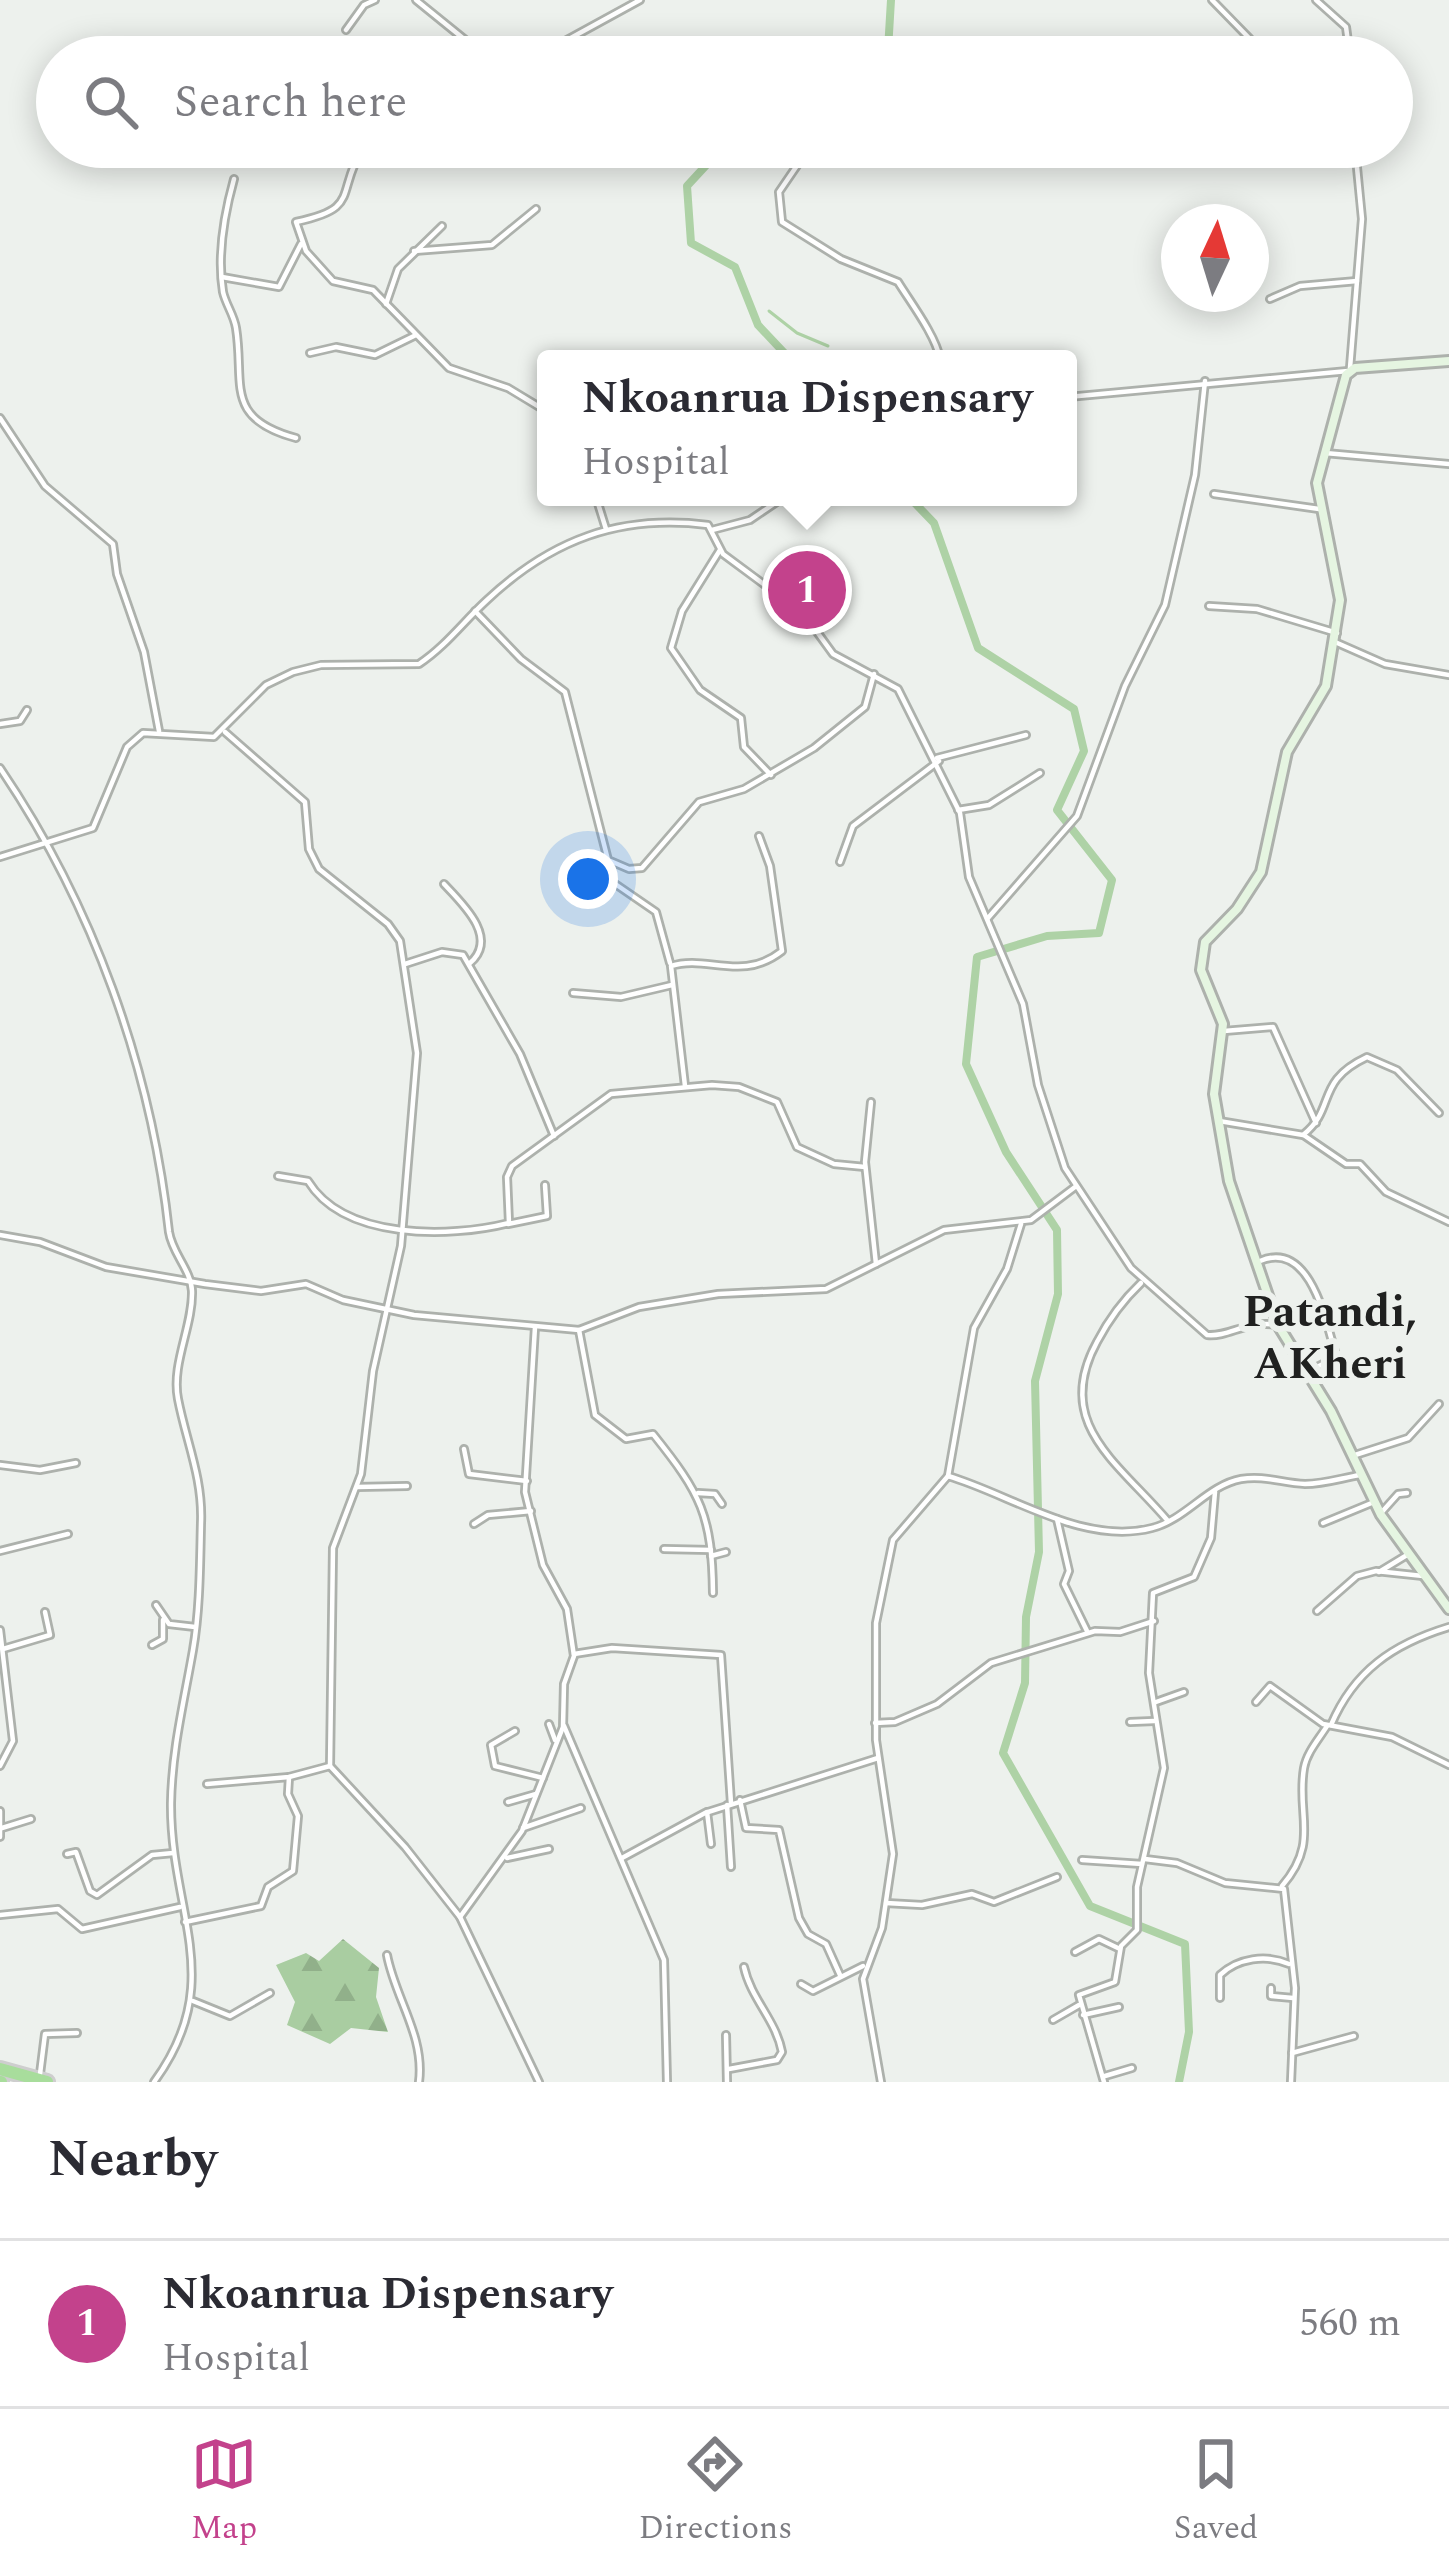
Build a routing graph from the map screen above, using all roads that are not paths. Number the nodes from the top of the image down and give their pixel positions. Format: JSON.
{"nodes":[{"id":1,"x":375,"y":0,"type":"edge"},
{"id":2,"x":416,"y":0,"type":"edge"},
{"id":3,"x":640,"y":0,"type":"edge"},
{"id":4,"x":1212,"y":0,"type":"edge"},
{"id":5,"x":1316,"y":0,"type":"edge"},
{"id":6,"x":346,"y":30,"type":"dead end"},
{"id":7,"x":455,"y":36,"type":"edge"},
{"id":8,"x":574,"y":36,"type":"edge"},
{"id":9,"x":1247,"y":36,"type":"edge"},
{"id":10,"x":1347,"y":36,"type":"edge"},
{"id":11,"x":354,"y":168,"type":"edge"},
{"id":12,"x":795,"y":168,"type":"edge"},
{"id":13,"x":1357,"y":168,"type":"edge"},
{"id":14,"x":234,"y":179,"type":"dead end"},
{"id":15,"x":536,"y":209,"type":"dead end"},
{"id":16,"x":442,"y":226,"type":"dead end"},
{"id":17,"x":301,"y":244,"type":"junction"},
{"id":18,"x":414,"y":251,"type":"junction"},
{"id":19,"x":222,"y":277,"type":"junction"},
{"id":20,"x":1357,"y":281,"type":"junction"},
{"id":21,"x":1270,"y":299,"type":"dead end"},
{"id":22,"x":386,"y":304,"type":"junction"},
{"id":23,"x":416,"y":335,"type":"junction"},
{"id":24,"x":937,"y":350,"type":"edge"},
{"id":25,"x":310,"y":353,"type":"dead end"},
{"id":26,"x":1449,"y":361,"type":"edge"},
{"id":27,"x":1349,"y":370,"type":"junction"},
{"id":28,"x":1205,"y":381,"type":"junction"},
{"id":29,"x":1077,"y":396,"type":"edge"},
{"id":30,"x":537,"y":406,"type":"edge"},
{"id":31,"x":0,"y":418,"type":"edge"},
{"id":32,"x":296,"y":437,"type":"dead end"},
{"id":33,"x":1324,"y":453,"type":"junction"},
{"id":34,"x":1449,"y":464,"type":"edge"},
{"id":35,"x":1214,"y":494,"type":"dead end"},
{"id":36,"x":599,"y":506,"type":"edge"},
{"id":37,"x":771,"y":506,"type":"edge"},
{"id":38,"x":1319,"y":509,"type":"junction"},
{"id":39,"x":606,"y":529,"type":"junction"},
{"id":40,"x":712,"y":530,"type":"junction"},
{"id":41,"x":720,"y":550,"type":"junction"},
{"id":42,"x":1209,"y":606,"type":"dead end"},
{"id":43,"x":475,"y":611,"type":"junction"},
{"id":44,"x":1336,"y":638,"type":"junction"},
{"id":45,"x":874,"y":674,"type":"junction"},
{"id":46,"x":1449,"y":676,"type":"edge"},
{"id":47,"x":27,"y":710,"type":"dead end"},
{"id":48,"x":0,"y":724,"type":"edge"},
{"id":49,"x":224,"y":730,"type":"junction"},
{"id":50,"x":159,"y":731,"type":"junction"},
{"id":51,"x":1026,"y":735,"type":"dead end"},
{"id":52,"x":938,"y":759,"type":"junction"},
{"id":53,"x":0,"y":768,"type":"edge"},
{"id":54,"x":1040,"y":773,"type":"dead end"},
{"id":55,"x":771,"y":775,"type":"junction"},
{"id":56,"x":958,"y":810,"type":"junction"},
{"id":57,"x":759,"y":836,"type":"dead end"},
{"id":58,"x":46,"y":847,"type":"junction"},
{"id":59,"x":0,"y":857,"type":"edge"},
{"id":60,"x":608,"y":860,"type":"junction"},
{"id":61,"x":840,"y":862,"type":"dead end"},
{"id":62,"x":444,"y":884,"type":"dead end"},
{"id":63,"x":988,"y":918,"type":"junction"},
{"id":64,"x":470,"y":963,"type":"junction"},
{"id":65,"x":405,"y":964,"type":"junction"},
{"id":66,"x":671,"y":966,"type":"junction"},
{"id":67,"x":672,"y":986,"type":"junction"},
{"id":68,"x":573,"y":993,"type":"dead end"},
{"id":69,"x":1224,"y":1031,"type":"junction"},
{"id":70,"x":686,"y":1086,"type":"junction"},
{"id":71,"x":872,"y":1102,"type":"dead end"},
{"id":72,"x":1439,"y":1113,"type":"dead end"},
{"id":73,"x":1219,"y":1121,"type":"junction"},
{"id":74,"x":1316,"y":1123,"type":"junction"},
{"id":75,"x":1303,"y":1135,"type":"junction"},
{"id":76,"x":554,"y":1136,"type":"junction"},
{"id":77,"x":865,"y":1167,"type":"junction"},
{"id":78,"x":278,"y":1176,"type":"dead end"},
{"id":79,"x":545,"y":1184,"type":"dead end"},
{"id":80,"x":1076,"y":1187,"type":"junction"},
{"id":81,"x":1022,"y":1222,"type":"junction"},
{"id":82,"x":1449,"y":1222,"type":"edge"},
{"id":83,"x":508,"y":1223,"type":"junction"},
{"id":84,"x":402,"y":1229,"type":"junction"},
{"id":85,"x":0,"y":1235,"type":"edge"},
{"id":86,"x":1260,"y":1261,"type":"junction"},
{"id":87,"x":876,"y":1264,"type":"junction"},
{"id":88,"x":190,"y":1281,"type":"junction"},
{"id":89,"x":1143,"y":1282,"type":"junction"},
{"id":90,"x":387,"y":1310,"type":"junction"},
{"id":91,"x":536,"y":1324,"type":"junction"},
{"id":92,"x":1277,"y":1325,"type":"junction"},
{"id":93,"x":579,"y":1330,"type":"junction"},
{"id":94,"x":1307,"y":1372,"type":"junction"},
{"id":95,"x":1438,"y":1404,"type":"dead end"},
{"id":96,"x":464,"y":1449,"type":"dead end"},
{"id":97,"x":1352,"y":1456,"type":"junction"},
{"id":98,"x":76,"y":1462,"type":"dead end"},
{"id":99,"x":0,"y":1465,"type":"edge"},
{"id":100,"x":1360,"y":1475,"type":"junction"},
{"id":101,"x":948,"y":1476,"type":"junction"},
{"id":102,"x":526,"y":1481,"type":"junction"},
{"id":103,"x":407,"y":1486,"type":"dead end"},
{"id":104,"x":357,"y":1487,"type":"junction"},
{"id":105,"x":1215,"y":1492,"type":"junction"},
{"id":106,"x":1408,"y":1492,"type":"dead end"},
{"id":107,"x":698,"y":1493,"type":"junction"},
{"id":108,"x":1374,"y":1502,"type":"junction"},
{"id":109,"x":722,"y":1504,"type":"dead end"},
{"id":110,"x":531,"y":1510,"type":"junction"},
{"id":111,"x":1381,"y":1513,"type":"junction"},
{"id":112,"x":1057,"y":1519,"type":"junction"},
{"id":113,"x":1168,"y":1521,"type":"junction"},
{"id":114,"x":474,"y":1523,"type":"dead end"},
{"id":115,"x":1323,"y":1523,"type":"dead end"},
{"id":116,"x":68,"y":1534,"type":"dead end"},
{"id":117,"x":664,"y":1549,"type":"dead end"},
{"id":118,"x":0,"y":1551,"type":"edge"},
{"id":119,"x":726,"y":1552,"type":"dead end"},
{"id":120,"x":711,"y":1553,"type":"junction"},
{"id":121,"x":1407,"y":1555,"type":"junction"},
{"id":122,"x":1379,"y":1572,"type":"junction"},
{"id":123,"x":1423,"y":1576,"type":"junction"},
{"id":124,"x":713,"y":1593,"type":"dead end"},
{"id":125,"x":156,"y":1605,"type":"dead end"},
{"id":126,"x":1449,"y":1609,"type":"edge"},
{"id":127,"x":1317,"y":1611,"type":"dead end"},
{"id":128,"x":45,"y":1612,"type":"dead end"},
{"id":129,"x":163,"y":1620,"type":"junction"},
{"id":130,"x":1154,"y":1621,"type":"junction"},
{"id":131,"x":195,"y":1627,"type":"junction"},
{"id":132,"x":1449,"y":1627,"type":"edge"},
{"id":133,"x":0,"y":1630,"type":"edge"},
{"id":134,"x":1088,"y":1634,"type":"junction"},
{"id":135,"x":152,"y":1646,"type":"dead end"},
{"id":136,"x":3,"y":1649,"type":"edge"},
{"id":137,"x":574,"y":1654,"type":"junction"},
{"id":138,"x":1184,"y":1692,"type":"dead end"},
{"id":139,"x":1256,"y":1702,"type":"dead end"},
{"id":140,"x":1154,"y":1703,"type":"junction"},
{"id":141,"x":1155,"y":1720,"type":"junction"},
{"id":142,"x":1130,"y":1721,"type":"dead end"},
{"id":143,"x":564,"y":1722,"type":"junction"},
{"id":144,"x":875,"y":1723,"type":"junction"},
{"id":145,"x":549,"y":1724,"type":"dead end"},
{"id":146,"x":1329,"y":1726,"type":"junction"},
{"id":147,"x":1157,"y":1730,"type":"junction"},
{"id":148,"x":515,"y":1731,"type":"dead end"},
{"id":149,"x":1157,"y":1740,"type":"dead end"},
{"id":150,"x":557,"y":1741,"type":"junction"},
{"id":151,"x":878,"y":1758,"type":"junction"},
{"id":152,"x":1449,"y":1765,"type":"edge"},
{"id":153,"x":0,"y":1766,"type":"edge"},
{"id":154,"x":330,"y":1766,"type":"junction"},
{"id":155,"x":289,"y":1777,"type":"junction"},
{"id":156,"x":543,"y":1778,"type":"junction"},
{"id":157,"x":207,"y":1784,"type":"dead end"},
{"id":158,"x":536,"y":1794,"type":"junction"},
{"id":159,"x":740,"y":1800,"type":"junction"},
{"id":160,"x":508,"y":1802,"type":"dead end"},
{"id":161,"x":729,"y":1804,"type":"junction"},
{"id":162,"x":581,"y":1808,"type":"dead end"},
{"id":163,"x":0,"y":1811,"type":"edge"},
{"id":164,"x":707,"y":1812,"type":"junction"},
{"id":165,"x":31,"y":1819,"type":"dead end"},
{"id":166,"x":523,"y":1828,"type":"junction"},
{"id":167,"x":1,"y":1833,"type":"edge"},
{"id":168,"x":711,"y":1844,"type":"dead end"},
{"id":169,"x":549,"y":1849,"type":"dead end"},
{"id":170,"x":173,"y":1853,"type":"junction"},
{"id":171,"x":67,"y":1854,"type":"dead end"},
{"id":172,"x":507,"y":1858,"type":"junction"},
{"id":173,"x":622,"y":1858,"type":"junction"},
{"id":174,"x":1082,"y":1860,"type":"dead end"},
{"id":175,"x":1144,"y":1862,"type":"junction"},
{"id":176,"x":731,"y":1867,"type":"dead end"},
{"id":177,"x":1057,"y":1877,"type":"dead end"},
{"id":178,"x":1282,"y":1886,"type":"junction"},
{"id":179,"x":886,"y":1903,"type":"junction"},
{"id":180,"x":182,"y":1907,"type":"junction"},
{"id":181,"x":0,"y":1916,"type":"edge"},
{"id":182,"x":460,"y":1917,"type":"junction"},
{"id":183,"x":185,"y":1922,"type":"junction"},
{"id":184,"x":1120,"y":1949,"type":"junction"},
{"id":185,"x":1075,"y":1952,"type":"dead end"},
{"id":186,"x":387,"y":1954,"type":"dead end"},
{"id":187,"x":1289,"y":1964,"type":"junction"},
{"id":188,"x":863,"y":1966,"type":"junction"},
{"id":189,"x":744,"y":1967,"type":"dead end"},
{"id":190,"x":840,"y":1976,"type":"junction"},
{"id":191,"x":801,"y":1984,"type":"dead end"},
{"id":192,"x":1271,"y":1988,"type":"dead end"},
{"id":193,"x":270,"y":1993,"type":"dead end"},
{"id":194,"x":1220,"y":1998,"type":"dead end"},
{"id":195,"x":1295,"y":1998,"type":"junction"},
{"id":196,"x":193,"y":2001,"type":"junction"},
{"id":197,"x":1079,"y":2005,"type":"junction"},
{"id":198,"x":1119,"y":2007,"type":"dead end"},
{"id":199,"x":1082,"y":2015,"type":"junction"},
{"id":200,"x":1053,"y":2020,"type":"dead end"},
{"id":201,"x":77,"y":2032,"type":"dead end"},
{"id":202,"x":726,"y":2035,"type":"dead end"},
{"id":203,"x":1354,"y":2036,"type":"dead end"},
{"id":204,"x":1292,"y":2053,"type":"junction"},
{"id":205,"x":1132,"y":2068,"type":"dead end"},
{"id":206,"x":0,"y":2069,"type":"edge"},
{"id":207,"x":729,"y":2069,"type":"junction"},
{"id":208,"x":1104,"y":2079,"type":"edge"},
{"id":209,"x":43,"y":2081,"type":"edge"},
{"id":210,"x":154,"y":2082,"type":"edge"},
{"id":211,"x":419,"y":2082,"type":"edge"},
{"id":212,"x":539,"y":2082,"type":"edge"},
{"id":213,"x":667,"y":2082,"type":"edge"},
{"id":214,"x":727,"y":2082,"type":"edge"},
{"id":215,"x":881,"y":2082,"type":"edge"},
{"id":216,"x":1291,"y":2082,"type":"edge"}],
"edges":[{"from":1,"to":6,"type":"street"},
{"from":2,"to":7,"type":"street"},
{"from":3,"to":8,"type":"street"},
{"from":4,"to":9,"type":"street"},
{"from":5,"to":10,"type":"street"},
{"from":11,"to":17,"type":"street"},
{"from":12,"to":24,"type":"street"},
{"from":13,"to":20,"type":"street"},
{"from":14,"to":19,"type":"street"},
{"from":15,"to":18,"type":"street"},
{"from":16,"to":18,"type":"street"},
{"from":17,"to":19,"type":"street"},
{"from":17,"to":22,"type":"street"},
{"from":18,"to":22,"type":"street"},
{"from":19,"to":32,"type":"street"},
{"from":20,"to":21,"type":"street"},
{"from":20,"to":27,"type":"street"},
{"from":22,"to":23,"type":"street"},
{"from":23,"to":25,"type":"street"},
{"from":23,"to":30,"type":"street"},
{"from":26,"to":27,"type":"street"},
{"from":27,"to":28,"type":"street"},
{"from":27,"to":33,"type":"street"},
{"from":28,"to":29,"type":"street"},
{"from":28,"to":63,"type":"street"},
{"from":31,"to":50,"type":"street"},
{"from":33,"to":34,"type":"street"},
{"from":33,"to":38,"type":"street"},
{"from":35,"to":38,"type":"street"},
{"from":36,"to":39,"type":"street"},
{"from":37,"to":40,"type":"street"},
{"from":38,"to":44,"type":"street"},
{"from":39,"to":40,"type":"street"},
{"from":39,"to":43,"type":"street"},
{"from":40,"to":41,"type":"street"},
{"from":41,"to":45,"type":"street"},
{"from":41,"to":55,"type":"street"},
{"from":42,"to":44,"type":"street"},
{"from":43,"to":49,"type":"street"},
{"from":43,"to":60,"type":"street"},
{"from":44,"to":46,"type":"street"},
{"from":44,"to":69,"type":"street"},
{"from":45,"to":52,"type":"street"},
{"from":45,"to":55,"type":"street"},
{"from":47,"to":48,"type":"street"},
{"from":49,"to":50,"type":"street"},
{"from":49,"to":65,"type":"street"},
{"from":50,"to":58,"type":"street"},
{"from":51,"to":52,"type":"street"},
{"from":52,"to":56,"type":"street"},
{"from":52,"to":61,"type":"street"},
{"from":53,"to":58,"type":"street"},
{"from":54,"to":56,"type":"street"},
{"from":55,"to":60,"type":"street"},
{"from":56,"to":63,"type":"street"},
{"from":57,"to":66,"type":"street"},
{"from":58,"to":59,"type":"street"},
{"from":58,"to":88,"type":"street"},
{"from":60,"to":66,"type":"street"},
{"from":62,"to":64,"type":"street"},
{"from":63,"to":80,"type":"street"},
{"from":64,"to":65,"type":"street"},
{"from":64,"to":76,"type":"street"},
{"from":65,"to":84,"type":"street"},
{"from":66,"to":67,"type":"street"},
{"from":67,"to":68,"type":"street"},
{"from":67,"to":70,"type":"street"},
{"from":69,"to":73,"type":"street"},
{"from":69,"to":74,"type":"street"},
{"from":70,"to":76,"type":"street"},
{"from":70,"to":77,"type":"street"},
{"from":71,"to":77,"type":"street"},
{"from":72,"to":74,"type":"street"},
{"from":73,"to":75,"type":"street"},
{"from":73,"to":86,"type":"street"},
{"from":74,"to":75,"type":"street"},
{"from":75,"to":82,"type":"street"},
{"from":76,"to":83,"type":"street"},
{"from":77,"to":87,"type":"street"},
{"from":78,"to":84,"type":"street"},
{"from":79,"to":83,"type":"street"},
{"from":80,"to":81,"type":"street"},
{"from":80,"to":89,"type":"street"},
{"from":81,"to":87,"type":"street"},
{"from":81,"to":101,"type":"street"},
{"from":83,"to":84,"type":"street"},
{"from":84,"to":90,"type":"street"},
{"from":85,"to":88,"type":"street"},
{"from":86,"to":92,"type":"street"},
{"from":86,"to":94,"type":"street"},
{"from":87,"to":93,"type":"street"},
{"from":88,"to":90,"type":"street"},
{"from":88,"to":131,"type":"street"},
{"from":89,"to":92,"type":"street"},
{"from":89,"to":113,"type":"street"},
{"from":90,"to":91,"type":"street"},
{"from":90,"to":104,"type":"street"},
{"from":91,"to":93,"type":"street"},
{"from":91,"to":102,"type":"street"},
{"from":92,"to":94,"type":"street"},
{"from":93,"to":107,"type":"street"},
{"from":94,"to":97,"type":"street"},
{"from":95,"to":97,"type":"street"},
{"from":96,"to":102,"type":"street"},
{"from":97,"to":100,"type":"street"},
{"from":98,"to":99,"type":"street"},
{"from":100,"to":105,"type":"street"},
{"from":100,"to":108,"type":"street"},
{"from":101,"to":112,"type":"street"},
{"from":101,"to":144,"type":"street"},
{"from":102,"to":110,"type":"street"},
{"from":103,"to":104,"type":"street"},
{"from":104,"to":154,"type":"street"},
{"from":105,"to":113,"type":"street"},
{"from":105,"to":130,"type":"street"},
{"from":106,"to":111,"type":"street"},
{"from":107,"to":109,"type":"street"},
{"from":107,"to":120,"type":"street"},
{"from":108,"to":111,"type":"street"},
{"from":108,"to":115,"type":"street"},
{"from":110,"to":114,"type":"street"},
{"from":110,"to":137,"type":"street"},
{"from":111,"to":121,"type":"street"},
{"from":112,"to":113,"type":"street"},
{"from":112,"to":134,"type":"street"},
{"from":116,"to":118,"type":"street"},
{"from":117,"to":120,"type":"street"},
{"from":119,"to":120,"type":"street"},
{"from":120,"to":124,"type":"street"},
{"from":121,"to":122,"type":"street"},
{"from":121,"to":123,"type":"street"},
{"from":122,"to":123,"type":"street"},
{"from":122,"to":127,"type":"street"},
{"from":123,"to":126,"type":"street"},
{"from":125,"to":129,"type":"street"},
{"from":128,"to":136,"type":"street"},
{"from":129,"to":131,"type":"street"},
{"from":129,"to":135,"type":"street"},
{"from":130,"to":134,"type":"street"},
{"from":130,"to":140,"type":"street"},
{"from":131,"to":170,"type":"street"},
{"from":132,"to":146,"type":"street"},
{"from":133,"to":136,"type":"street"},
{"from":134,"to":144,"type":"street"},
{"from":136,"to":153,"type":"street"},
{"from":137,"to":143,"type":"street"},
{"from":137,"to":161,"type":"street"},
{"from":138,"to":140,"type":"street"},
{"from":139,"to":146,"type":"street"},
{"from":140,"to":141,"type":"street"},
{"from":141,"to":142,"type":"street"},
{"from":141,"to":147,"type":"street"},
{"from":143,"to":150,"type":"street"},
{"from":143,"to":173,"type":"street"},
{"from":144,"to":151,"type":"street"},
{"from":145,"to":150,"type":"street"},
{"from":146,"to":152,"type":"street"},
{"from":146,"to":178,"type":"street"},
{"from":147,"to":149,"type":"street"},
{"from":147,"to":175,"type":"street"},
{"from":148,"to":156,"type":"street"},
{"from":150,"to":156,"type":"street"},
{"from":151,"to":159,"type":"street"},
{"from":151,"to":179,"type":"street"},
{"from":154,"to":155,"type":"street"},
{"from":154,"to":182,"type":"street"},
{"from":155,"to":157,"type":"street"},
{"from":155,"to":183,"type":"street"},
{"from":156,"to":158,"type":"street"},
{"from":158,"to":160,"type":"street"},
{"from":158,"to":166,"type":"street"},
{"from":159,"to":161,"type":"street"},
{"from":159,"to":190,"type":"street"},
{"from":161,"to":164,"type":"street"},
{"from":161,"to":176,"type":"street"},
{"from":162,"to":166,"type":"street"},
{"from":163,"to":167,"type":"street"},
{"from":164,"to":168,"type":"street"},
{"from":164,"to":173,"type":"street"},
{"from":165,"to":167,"type":"street"},
{"from":166,"to":172,"type":"street"},
{"from":169,"to":172,"type":"street"},
{"from":170,"to":171,"type":"street"},
{"from":170,"to":180,"type":"street"},
{"from":172,"to":182,"type":"street"},
{"from":173,"to":213,"type":"street"},
{"from":174,"to":175,"type":"street"},
{"from":175,"to":178,"type":"street"},
{"from":175,"to":184,"type":"street"},
{"from":177,"to":179,"type":"street"},
{"from":178,"to":187,"type":"street"},
{"from":179,"to":188,"type":"street"},
{"from":180,"to":181,"type":"street"},
{"from":180,"to":183,"type":"street"},
{"from":182,"to":212,"type":"street"},
{"from":183,"to":196,"type":"street"},
{"from":184,"to":185,"type":"street"},
{"from":184,"to":197,"type":"street"},
{"from":186,"to":211,"type":"street"},
{"from":187,"to":194,"type":"street"},
{"from":187,"to":195,"type":"street"},
{"from":188,"to":190,"type":"street"},
{"from":188,"to":215,"type":"street"},
{"from":189,"to":207,"type":"street"},
{"from":190,"to":191,"type":"street"},
{"from":192,"to":195,"type":"street"},
{"from":193,"to":196,"type":"street"},
{"from":195,"to":204,"type":"street"},
{"from":196,"to":210,"type":"street"},
{"from":197,"to":199,"type":"street"},
{"from":197,"to":200,"type":"street"},
{"from":198,"to":199,"type":"street"},
{"from":199,"to":208,"type":"street"},
{"from":201,"to":209,"type":"street"},
{"from":202,"to":207,"type":"street"},
{"from":203,"to":204,"type":"street"},
{"from":204,"to":216,"type":"street"},
{"from":205,"to":208,"type":"street"},
{"from":206,"to":209,"type":"highway"},
{"from":207,"to":214,"type":"street"}]}
